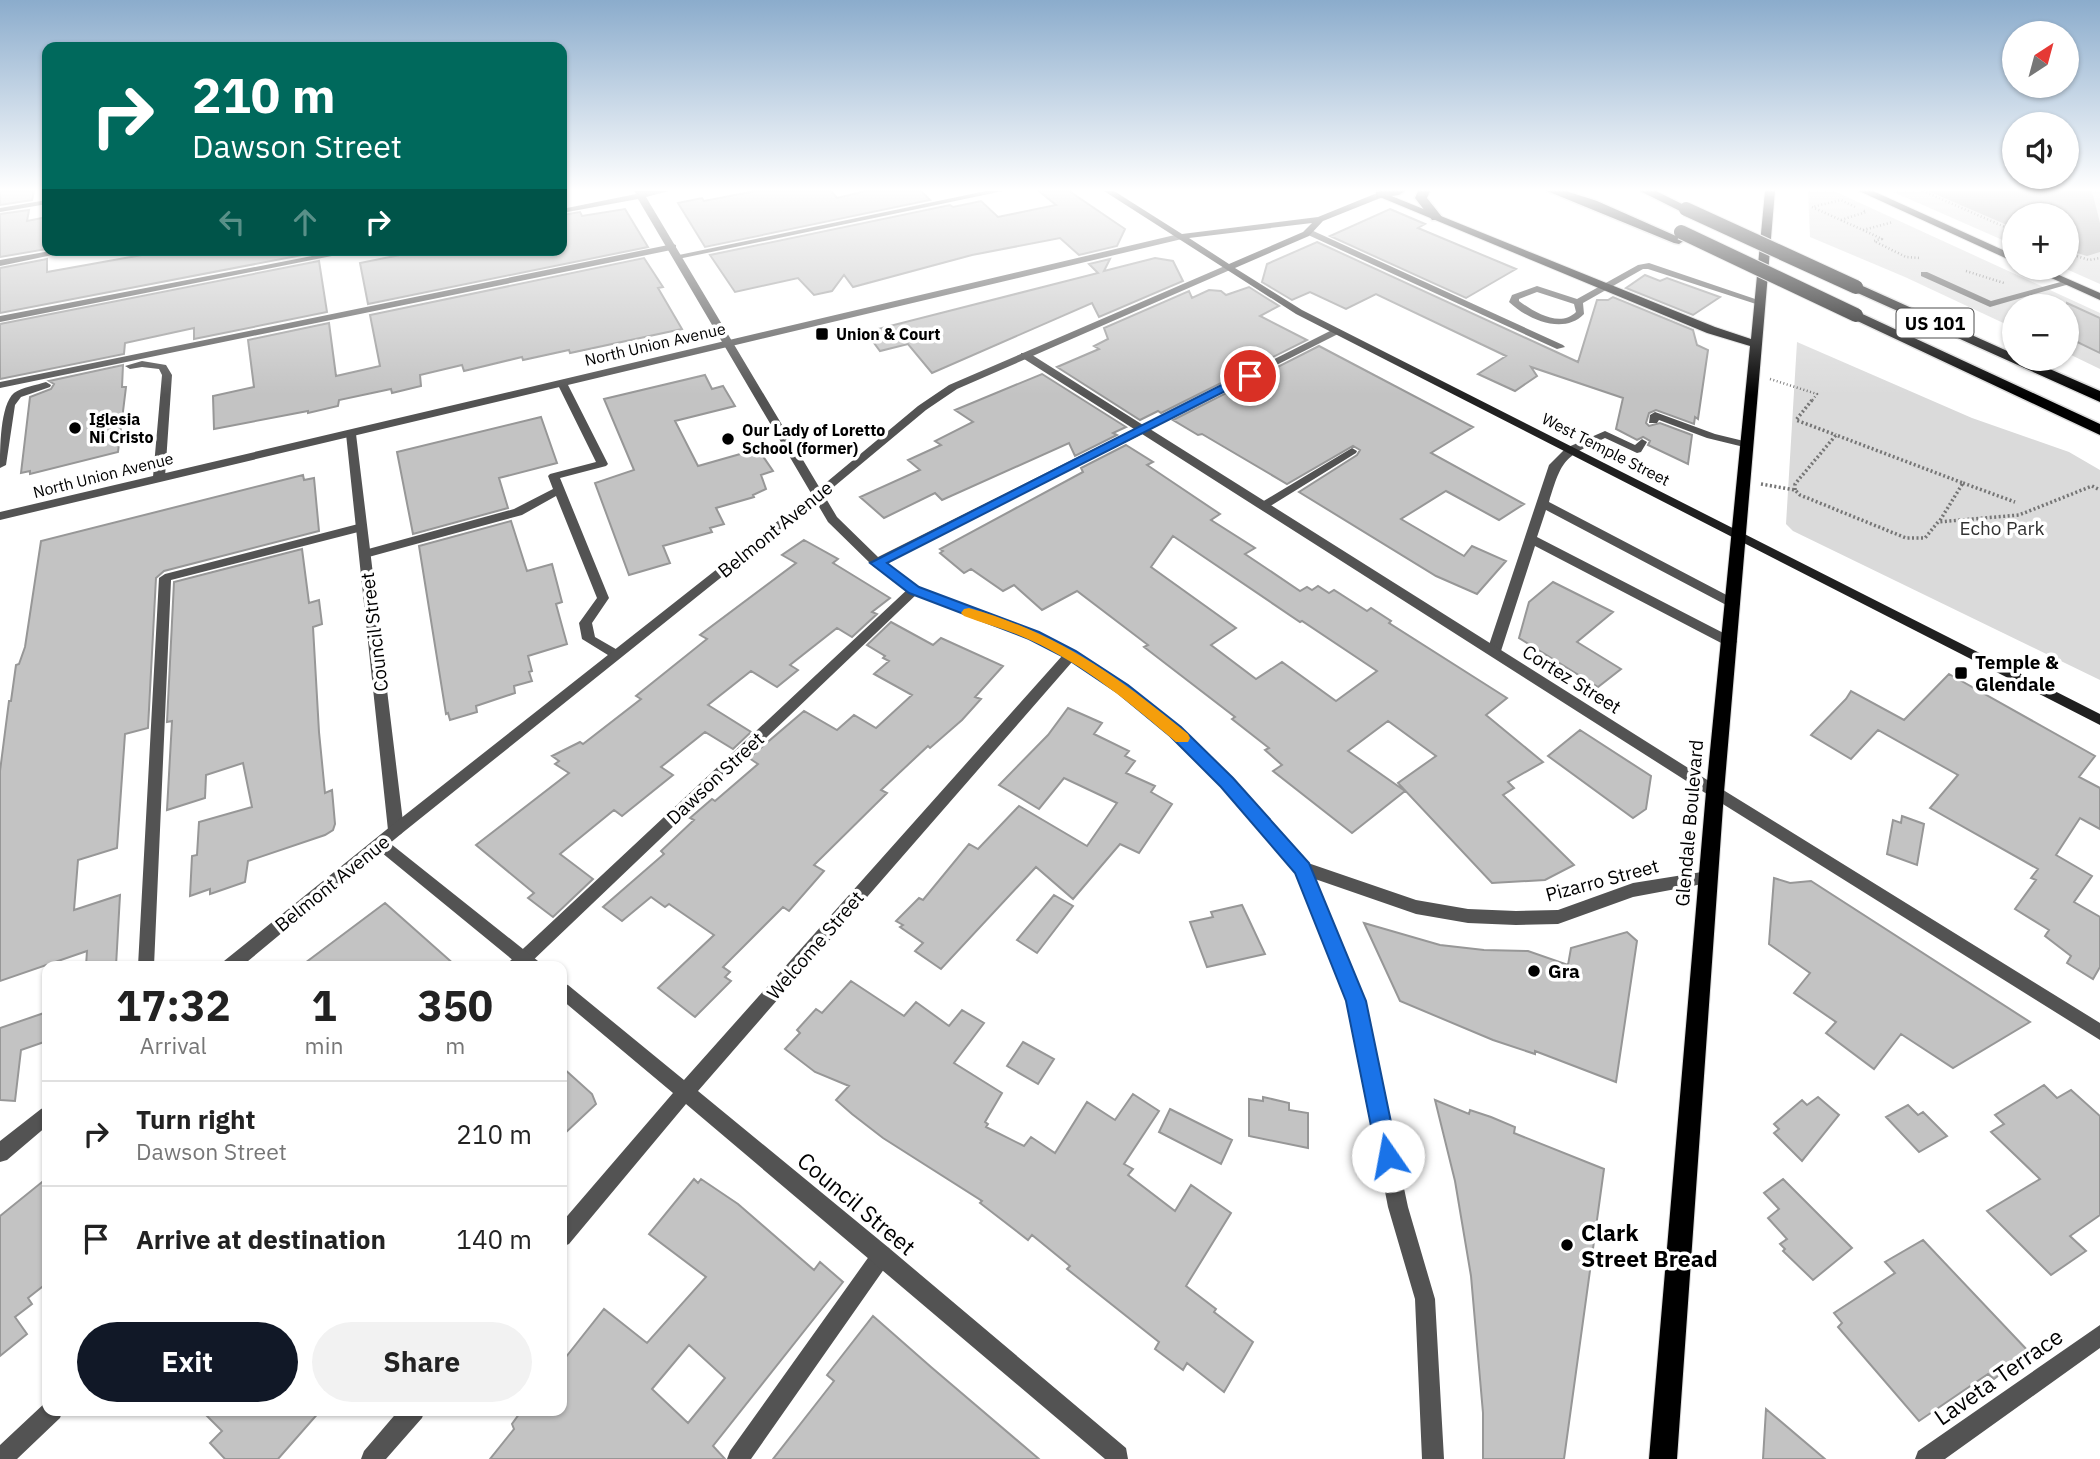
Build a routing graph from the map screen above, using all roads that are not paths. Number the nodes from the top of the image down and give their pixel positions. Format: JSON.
{"nodes":[{"id":1,"x":22,"y":259,"type":"edge"},
{"id":2,"x":311,"y":259,"type":"edge"},
{"id":3,"x":639,"y":259,"type":"edge"},
{"id":4,"x":679,"y":259,"type":"edge"},
{"id":5,"x":1085,"y":259,"type":"edge"},
{"id":6,"x":1213,"y":259,"type":"edge"},
{"id":7,"x":1247,"y":259,"type":"edge"},
{"id":8,"x":1369,"y":259,"type":"edge"},
{"id":9,"x":1538,"y":259,"type":"edge"},
{"id":10,"x":1731,"y":259,"type":"edge"},
{"id":11,"x":1763,"y":259,"type":"edge"},
{"id":12,"x":1795,"y":259,"type":"edge"},
{"id":13,"x":0,"y":263,"type":"edge"},
{"id":14,"x":1227,"y":268,"type":"junction"},
{"id":15,"x":1924,"y":274,"type":"dead end"},
{"id":16,"x":2061,"y":280,"type":"edge"},
{"id":17,"x":2068,"y":283,"type":"junction"},
{"id":18,"x":1605,"y":287,"type":"junction"},
{"id":19,"x":1856,"y":287,"type":"junction"},
{"id":20,"x":2100,"y":297,"type":"edge"},
{"id":21,"x":1578,"y":302,"type":"junction"},
{"id":22,"x":1759,"y":302,"type":"junction"},
{"id":23,"x":0,"y":319,"type":"edge"},
{"id":24,"x":1337,"y":331,"type":"junction"},
{"id":25,"x":730,"y":342,"type":"junction"},
{"id":26,"x":2002,"y":343,"type":"edge"},
{"id":27,"x":1756,"y":344,"type":"junction"},
{"id":28,"x":1560,"y":346,"type":"dead end"},
{"id":29,"x":2002,"y":353,"type":"edge"},
{"id":30,"x":1025,"y":355,"type":"junction"},
{"id":31,"x":2042,"y":371,"type":"edge"},
{"id":32,"x":2069,"y":371,"type":"edge"},
{"id":33,"x":562,"y":383,"type":"junction"},
{"id":34,"x":2100,"y":384,"type":"edge"},
{"id":35,"x":0,"y":385,"type":"edge"},
{"id":36,"x":2100,"y":397,"type":"edge"},
{"id":37,"x":1653,"y":421,"type":"dead end"},
{"id":38,"x":1142,"y":429,"type":"junction"},
{"id":39,"x":2100,"y":430,"type":"edge"},
{"id":40,"x":351,"y":434,"type":"junction"},
{"id":41,"x":1642,"y":442,"type":"dead end"},
{"id":42,"x":1748,"y":444,"type":"junction"},
{"id":43,"x":1570,"y":450,"type":"junction"},
{"id":44,"x":1352,"y":451,"type":"dead end"},
{"id":45,"x":0,"y":465,"type":"edge"},
{"id":46,"x":159,"y":477,"type":"junction"},
{"id":47,"x":559,"y":490,"type":"junction"},
{"id":48,"x":820,"y":493,"type":"junction"},
{"id":49,"x":1542,"y":503,"type":"junction"},
{"id":50,"x":1263,"y":505,"type":"junction"},
{"id":51,"x":0,"y":516,"type":"edge"},
{"id":52,"x":362,"y":527,"type":"junction"},
{"id":53,"x":1740,"y":536,"type":"junction"},
{"id":54,"x":1531,"y":539,"type":"junction"},
{"id":55,"x":365,"y":554,"type":"junction"},
{"id":56,"x":877,"y":563,"type":"junction"},
{"id":57,"x":914,"y":590,"type":"junction"},
{"id":58,"x":1734,"y":604,"type":"junction"},
{"id":59,"x":1730,"y":642,"type":"junction"},
{"id":60,"x":1494,"y":652,"type":"junction"},
{"id":61,"x":616,"y":655,"type":"junction"},
{"id":62,"x":1071,"y":655,"type":"junction"},
{"id":63,"x":2100,"y":720,"type":"edge"},
{"id":64,"x":1715,"y":792,"type":"junction"},
{"id":65,"x":396,"y":831,"type":"junction"},
{"id":66,"x":381,"y":844,"type":"junction"},
{"id":67,"x":1303,"y":869,"type":"junction"},
{"id":68,"x":1708,"y":877,"type":"junction"},
{"id":69,"x":146,"y":961,"type":"edge"},
{"id":70,"x":236,"y":961,"type":"edge"},
{"id":71,"x":520,"y":961,"type":"edge"},
{"id":72,"x":527,"y":961,"type":"edge"},
{"id":73,"x":567,"y":994,"type":"edge"},
{"id":74,"x":2100,"y":1032,"type":"edge"},
{"id":75,"x":685,"y":1091,"type":"junction"},
{"id":76,"x":42,"y":1119,"type":"edge"},
{"id":77,"x":0,"y":1153,"type":"edge"},
{"id":78,"x":567,"y":1231,"type":"edge"},
{"id":79,"x":882,"y":1255,"type":"junction"},
{"id":80,"x":2100,"y":1335,"type":"edge"},
{"id":81,"x":46,"y":1416,"type":"edge"},
{"id":82,"x":409,"y":1416,"type":"edge"},
{"id":83,"x":1117,"y":1457,"type":"edge"},
{"id":84,"x":1,"y":1459,"type":"edge"},
{"id":85,"x":372,"y":1459,"type":"edge"},
{"id":86,"x":738,"y":1459,"type":"edge"},
{"id":87,"x":1433,"y":1459,"type":"edge"},
{"id":88,"x":1663,"y":1459,"type":"edge"},
{"id":89,"x":1926,"y":1459,"type":"edge"}],
"edges":[{"from":1,"to":13,"type":"street"},
{"from":2,"to":23,"type":"street"},
{"from":3,"to":35,"type":"street"},
{"from":4,"to":25,"type":"street"},
{"from":5,"to":25,"type":"street","name":"North Union Avenue"},
{"from":6,"to":14,"type":"main road","name":"West Temple Street"},
{"from":7,"to":14,"type":"main road","name":"Belmont Avenue"},
{"from":8,"to":28,"type":"street"},
{"from":9,"to":18,"type":"main road"},
{"from":10,"to":39,"type":"highway","number":"US 101","bridge":true},
{"from":11,"to":22,"type":"main road","name":"Glendale Boulevard"},
{"from":12,"to":19,"type":"highway","number":"US 101","bridge":true},
{"from":14,"to":24,"type":"main road","name":"West Temple Street"},
{"from":14,"to":30,"type":"street","name":"Belmont Avenue"},
{"from":15,"to":17,"type":"street"},
{"from":16,"to":17,"type":"main road"},
{"from":17,"to":20,"type":"main road"},
{"from":18,"to":21,"type":"street"},
{"from":18,"to":22,"type":"street"},
{"from":18,"to":27,"type":"main road"},
{"from":19,"to":26,"type":"highway"},
{"from":19,"to":29,"type":"highway","number":"US 101"},
{"from":21,"to":21,"type":"street"},
{"from":22,"to":27,"type":"main road","name":"Glendale Boulevard"},
{"from":24,"to":38,"type":"street"},
{"from":24,"to":43,"type":"main road","name":"West Temple Street"},
{"from":25,"to":33,"type":"street","name":"North Union Avenue"},
{"from":25,"to":48,"type":"street"},
{"from":27,"to":42,"type":"main road","name":"Glendale Boulevard"},
{"from":30,"to":38,"type":"street","name":"Cortez Street"},
{"from":30,"to":48,"type":"street","name":"Belmont Avenue"},
{"from":31,"to":36,"type":"highway","number":"US 101"},
{"from":32,"to":34,"type":"highway"},
{"from":33,"to":40,"type":"street","name":"North Union Avenue"},
{"from":33,"to":47,"type":"street"},
{"from":37,"to":42,"type":"street"},
{"from":38,"to":50,"type":"street","name":"Cortez Street"},
{"from":38,"to":56,"type":"street"},
{"from":40,"to":46,"type":"street","name":"North Union Avenue"},
{"from":40,"to":52,"type":"street","name":"Council Street"},
{"from":41,"to":43,"type":"street"},
{"from":42,"to":53,"type":"main road","name":"Glendale Boulevard"},
{"from":43,"to":49,"type":"street"},
{"from":43,"to":53,"type":"main road","name":"West Temple Street"},
{"from":44,"to":50,"type":"street"},
{"from":45,"to":46,"type":"street"},
{"from":46,"to":51,"type":"street","name":"North Union Avenue"},
{"from":47,"to":55,"type":"street"},
{"from":47,"to":61,"type":"street"},
{"from":48,"to":56,"type":"street"},
{"from":48,"to":61,"type":"street","name":"Belmont Avenue"},
{"from":49,"to":54,"type":"street"},
{"from":49,"to":58,"type":"street"},
{"from":50,"to":60,"type":"street","name":"Cortez Street"},
{"from":52,"to":55,"type":"street","name":"Council Street"},
{"from":52,"to":69,"type":"street"},
{"from":53,"to":58,"type":"main road","name":"Glendale Boulevard"},
{"from":53,"to":63,"type":"main road","name":"West Temple Street"},
{"from":54,"to":59,"type":"street"},
{"from":54,"to":60,"type":"street"},
{"from":55,"to":65,"type":"street","name":"Council Street"},
{"from":56,"to":57,"type":"street"},
{"from":57,"to":62,"type":"street"},
{"from":57,"to":72,"type":"street","name":"Dawson Street"},
{"from":58,"to":59,"type":"main road","name":"Glendale Boulevard"},
{"from":59,"to":64,"type":"main road","name":"Glendale Boulevard"},
{"from":60,"to":64,"type":"street","name":"Cortez Street"},
{"from":61,"to":65,"type":"street","name":"Belmont Avenue"},
{"from":62,"to":67,"type":"street"},
{"from":62,"to":75,"type":"street","name":"Welcome Street"},
{"from":64,"to":68,"type":"main road","name":"Glendale Boulevard"},
{"from":64,"to":74,"type":"street","name":"Cortez Street"},
{"from":65,"to":66,"type":"street","name":"Belmont Avenue"},
{"from":66,"to":70,"type":"street","name":"Belmont Avenue"},
{"from":66,"to":71,"type":"street"},
{"from":67,"to":68,"type":"street","name":"Pizarro Street"},
{"from":67,"to":87,"type":"street"},
{"from":68,"to":88,"type":"main road","name":"Glendale Boulevard"},
{"from":73,"to":75,"type":"street","name":"Council Street"},
{"from":75,"to":78,"type":"street","name":"Welcome Street"},
{"from":75,"to":79,"type":"street","name":"Council Street"},
{"from":76,"to":77,"type":"street"},
{"from":79,"to":83,"type":"street","name":"Council Street"},
{"from":79,"to":86,"type":"street"},
{"from":80,"to":89,"type":"street","name":"Laveta Terrace"},
{"from":81,"to":84,"type":"street"},
{"from":82,"to":85,"type":"street"}]}
